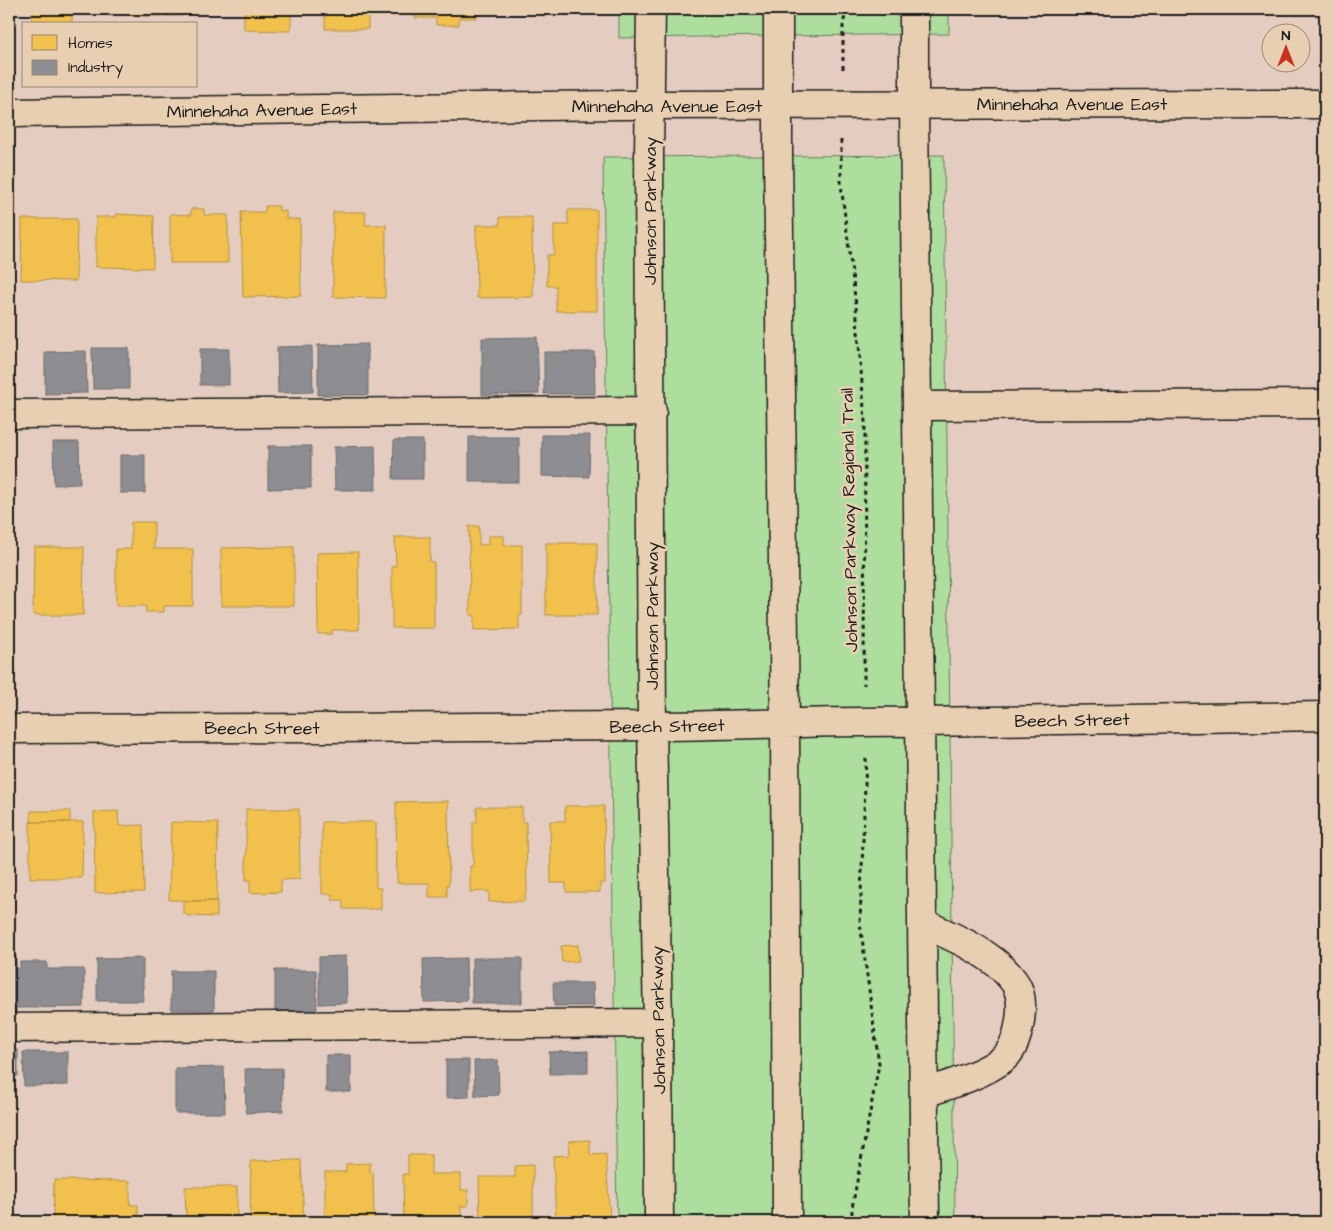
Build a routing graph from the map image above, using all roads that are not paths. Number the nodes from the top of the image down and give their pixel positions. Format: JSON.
{"nodes":[{"id":1,"x":651,"y":9,"type":"edge"},
{"id":2,"x":778,"y":9,"type":"edge"},
{"id":3,"x":914,"y":9,"type":"edge"},
{"id":4,"x":914,"y":104,"type":"junction"},
{"id":5,"x":1325,"y":104,"type":"edge"},
{"id":6,"x":649,"y":105,"type":"junction"},
{"id":7,"x":778,"y":105,"type":"junction"},
{"id":8,"x":9,"y":113,"type":"edge"},
{"id":9,"x":1325,"y":404,"type":"edge"},
{"id":10,"x":916,"y":406,"type":"junction"},
{"id":11,"x":652,"y":411,"type":"junction"},
{"id":12,"x":9,"y":414,"type":"edge"},
{"id":13,"x":1325,"y":716,"type":"edge"},
{"id":14,"x":920,"y":722,"type":"junction"},
{"id":15,"x":786,"y":724,"type":"junction"},
{"id":16,"x":652,"y":726,"type":"junction"},
{"id":17,"x":9,"y":729,"type":"edge"},
{"id":18,"x":922,"y":923,"type":"junction"},
{"id":19,"x":658,"y":1024,"type":"junction"},
{"id":20,"x":9,"y":1028,"type":"edge"},
{"id":21,"x":924,"y":1093,"type":"junction"},
{"id":22,"x":659,"y":1222,"type":"edge"},
{"id":23,"x":787,"y":1222,"type":"edge"},
{"id":24,"x":925,"y":1222,"type":"edge"}],
"edges":[{"from":1,"to":6,"type":"street","name":"Johnson Parkway"},
{"from":2,"to":7,"type":"street"},
{"from":3,"to":4,"type":"street"},
{"from":4,"to":5,"type":"street","name":"Minnehaha Avenue East"},
{"from":4,"to":7,"type":"street","name":"Minnehaha Avenue East"},
{"from":4,"to":10,"type":"street"},
{"from":6,"to":7,"type":"street","name":"Minnehaha Avenue East"},
{"from":6,"to":8,"type":"street","name":"Minnehaha Avenue East"},
{"from":6,"to":11,"type":"street","name":"Johnson Parkway"},
{"from":7,"to":15,"type":"street"},
{"from":9,"to":10,"type":"street"},
{"from":10,"to":14,"type":"street"},
{"from":11,"to":12,"type":"street"},
{"from":11,"to":16,"type":"street","name":"Johnson Parkway"},
{"from":13,"to":14,"type":"street","name":"Beech Street"},
{"from":14,"to":15,"type":"street","name":"Beech Street"},
{"from":14,"to":18,"type":"street"},
{"from":15,"to":16,"type":"street","name":"Beech Street"},
{"from":15,"to":23,"type":"street"},
{"from":16,"to":17,"type":"street","name":"Beech Street"},
{"from":16,"to":19,"type":"street","name":"Johnson Parkway"},
{"from":18,"to":21,"type":"street"},
{"from":18,"to":21,"type":"street"},
{"from":19,"to":20,"type":"street"},
{"from":19,"to":22,"type":"street","name":"Johnson Parkway"},
{"from":21,"to":24,"type":"street"}]}
